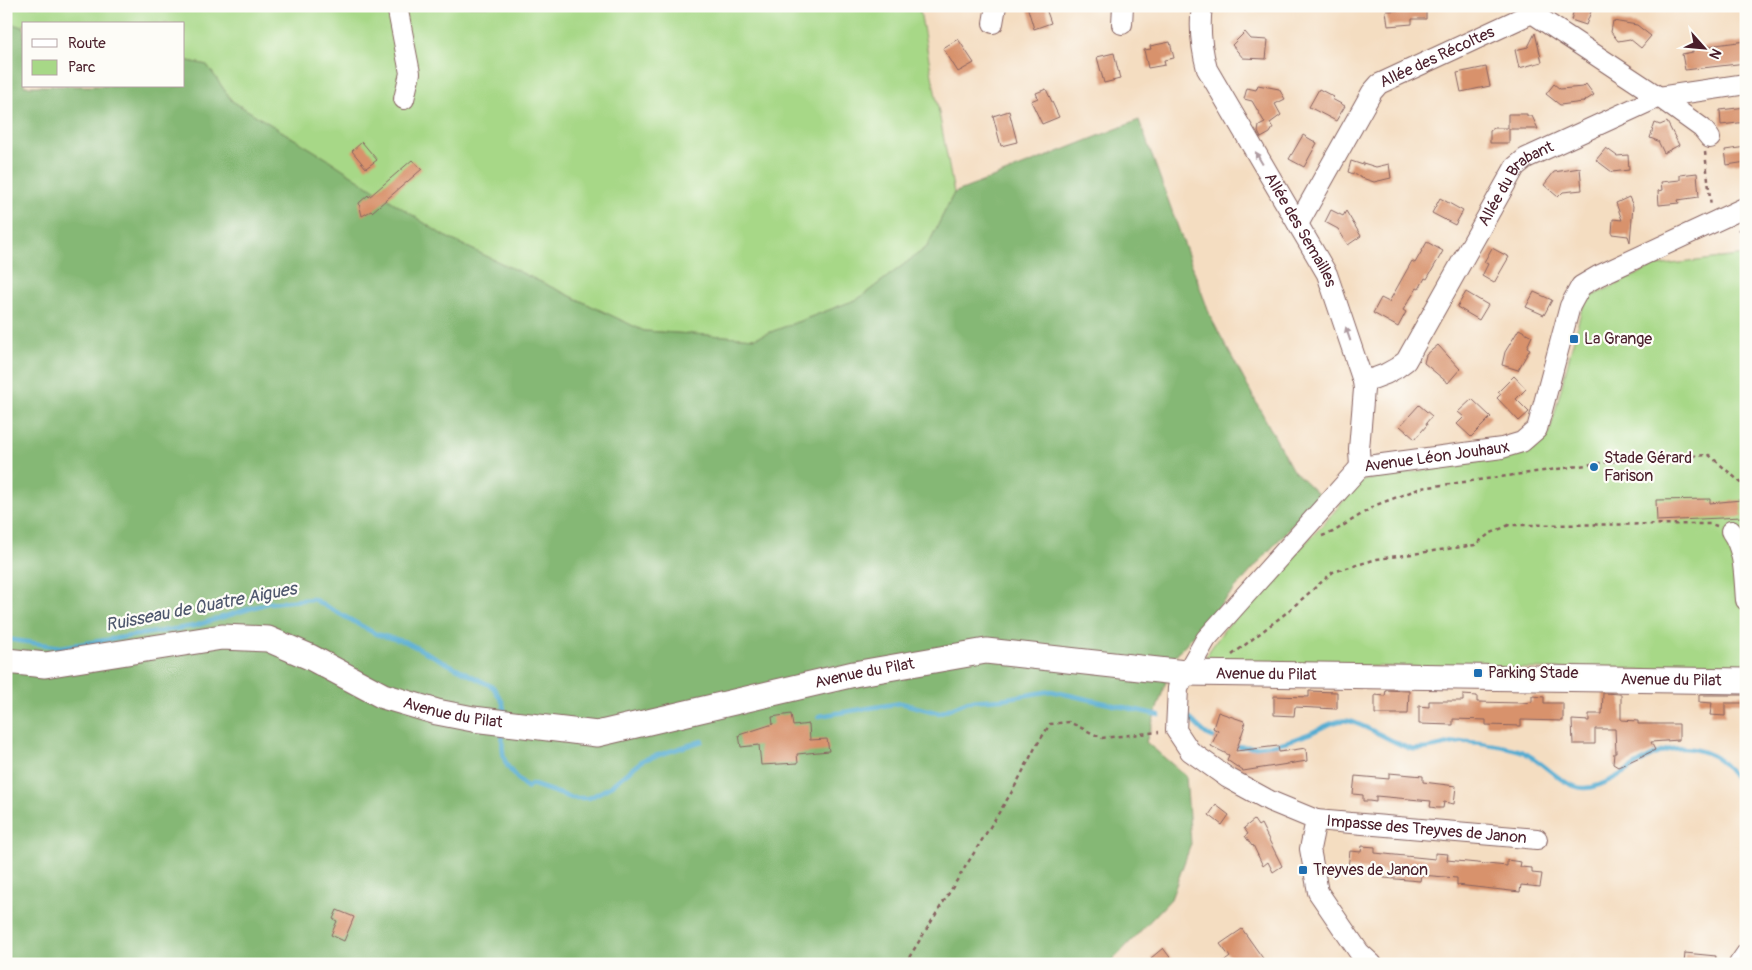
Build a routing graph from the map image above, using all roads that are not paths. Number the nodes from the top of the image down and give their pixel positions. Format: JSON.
{"nodes":[{"id":1,"x":397,"y":6,"type":"edge"},
{"id":2,"x":1202,"y":6,"type":"edge"},
{"id":3,"x":1526,"y":10,"type":"edge"},
{"id":4,"x":1746,"y":84,"type":"edge"},
{"id":5,"x":1659,"y":97,"type":"junction"},
{"id":6,"x":404,"y":99,"type":"dead end"},
{"id":7,"x":1710,"y":138,"type":"road end"},
{"id":8,"x":1746,"y":208,"type":"edge"},
{"id":9,"x":1298,"y":224,"type":"junction"},
{"id":10,"x":1363,"y":380,"type":"junction"},
{"id":11,"x":1360,"y":467,"type":"junction"},
{"id":12,"x":1731,"y":531,"type":"road end"},
{"id":13,"x":1746,"y":600,"type":"edge"},
{"id":14,"x":6,"y":661,"type":"edge"},
{"id":15,"x":1185,"y":673,"type":"junction"},
{"id":16,"x":1746,"y":681,"type":"edge"},
{"id":17,"x":1176,"y":730,"type":"joint"},
{"id":18,"x":1316,"y":820,"type":"junction"},
{"id":19,"x":1537,"y":839,"type":"dead end"},
{"id":20,"x":1746,"y":954,"type":"edge"},
{"id":21,"x":1372,"y":964,"type":"edge"},
{"id":22,"x":1739,"y":964,"type":"edge"}],
"edges":[{"from":1,"to":6,"type":"street"},
{"from":9,"to":2,"type":"street","name":"Allée des Semailles","one_way":true},
{"from":3,"to":5,"type":"street","name":"Allée des Récoltes"},
{"from":3,"to":9,"type":"street","name":"Allée des Récoltes"},
{"from":4,"to":5,"type":"street","name":"Allée du Brabant"},
{"from":5,"to":7,"type":"street","name":"Allée des Récoltes"},
{"from":5,"to":10,"type":"street","name":"Allée du Brabant"},
{"from":8,"to":11,"type":"street","name":"Avenue Léon Jouhaux"},
{"from":10,"to":9,"type":"street","name":"Allée des Semailles","one_way":true},
{"from":10,"to":11,"type":"street","name":"Allée des Semailles"},
{"from":11,"to":15,"type":"street","name":"Avenue Léon Jouhaux"},
{"from":12,"to":13,"type":"street"},
{"from":14,"to":15,"type":"main road","name":"Avenue du Pilat"},
{"from":15,"to":16,"type":"main road","name":"Avenue du Pilat"},
{"from":15,"to":17,"type":"street","name":"Avenue Léon Jouhaux"},
{"from":17,"to":18,"type":"street","name":"Impasse des Treyves de Janon"},
{"from":18,"to":19,"type":"street","name":"Impasse des Treyves de Janon"},
{"from":18,"to":21,"type":"street"},
{"from":20,"to":22,"type":"street"}]}
